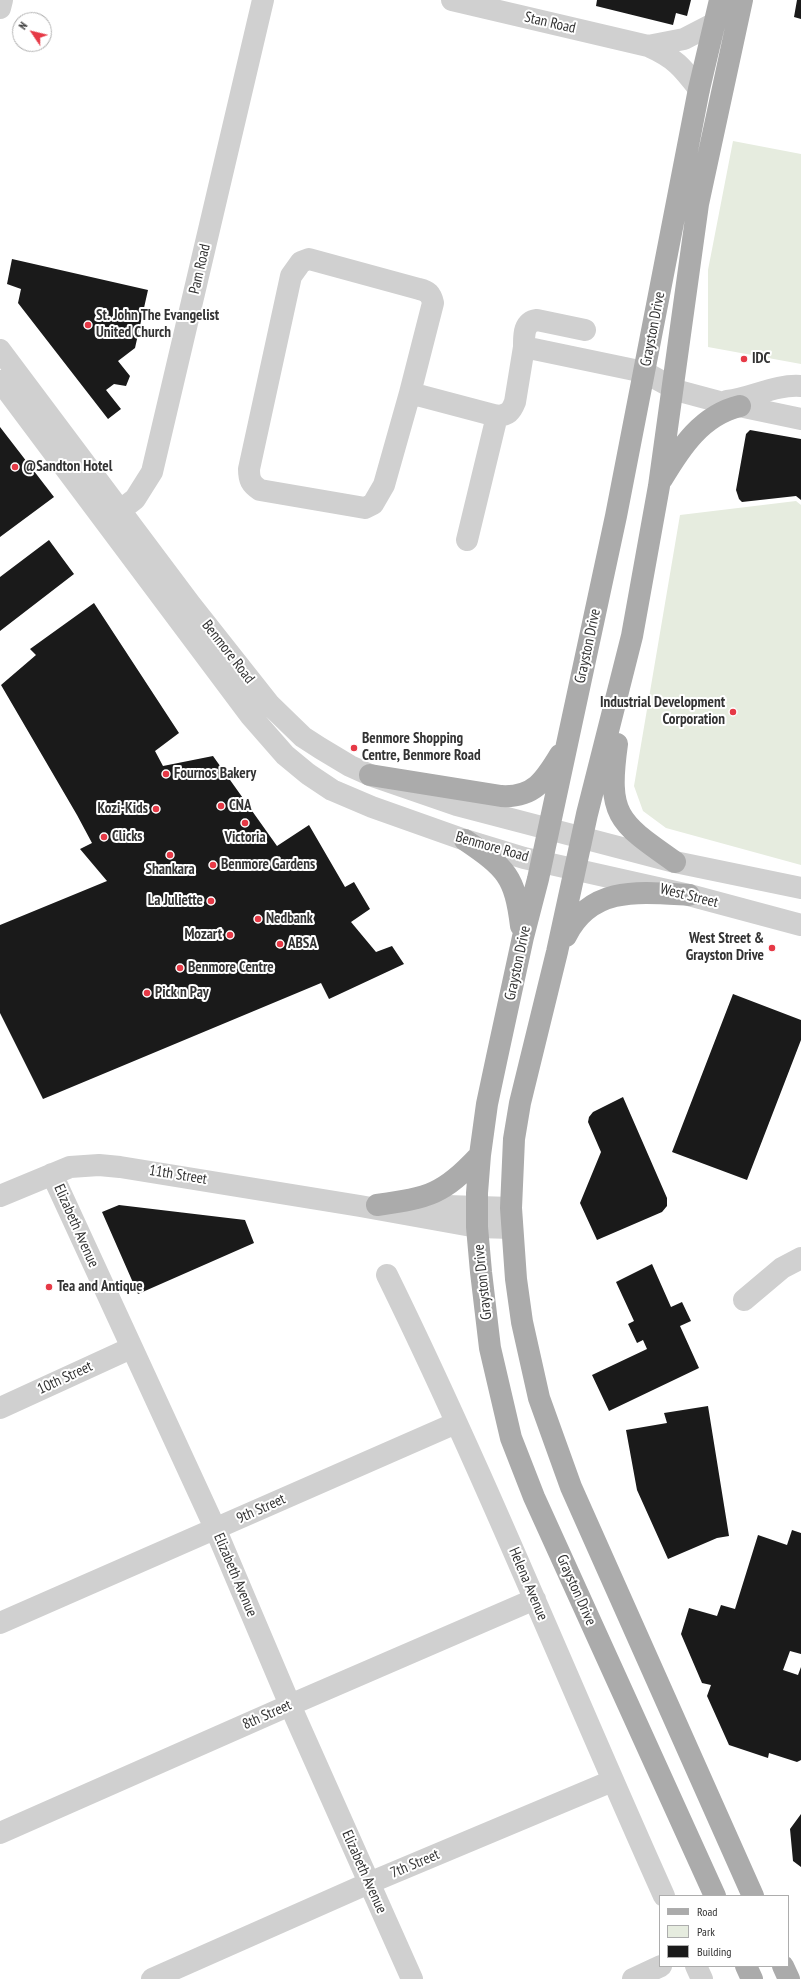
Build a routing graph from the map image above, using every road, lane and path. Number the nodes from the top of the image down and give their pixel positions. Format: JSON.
{"nodes":[{"id":1,"x":2,"y":0,"type":"edge"},
{"id":2,"x":264,"y":0,"type":"edge"},
{"id":3,"x":452,"y":0,"type":"edge"},
{"id":4,"x":720,"y":0,"type":"edge"},
{"id":5,"x":742,"y":0,"type":"edge"},
{"id":6,"x":0,"y":8,"type":"edge"},
{"id":7,"x":715,"y":23,"type":"junction"},
{"id":8,"x":648,"y":46,"type":"junction"},
{"id":9,"x":700,"y":88,"type":"junction"},
{"id":10,"x":585,"y":330,"type":"dead end"},
{"id":11,"x":524,"y":347,"type":"junction"},
{"id":12,"x":0,"y":350,"type":"edge"},
{"id":13,"x":644,"y":372,"type":"junction"},
{"id":14,"x":0,"y":381,"type":"edge"},
{"id":15,"x":801,"y":386,"type":"edge"},
{"id":16,"x":671,"y":388,"type":"junction"},
{"id":17,"x":410,"y":393,"type":"junction"},
{"id":18,"x":730,"y":404,"type":"junction"},
{"id":19,"x":497,"y":416,"type":"junction"},
{"id":20,"x":801,"y":419,"type":"edge"},
{"id":21,"x":659,"y":486,"type":"junction"},
{"id":22,"x":113,"y":516,"type":"junction"},
{"id":23,"x":468,"y":540,"type":"dead end"},
{"id":24,"x":632,"y":636,"type":"junction"},
{"id":25,"x":568,"y":742,"type":"junction"},
{"id":26,"x":370,"y":775,"type":"junction"},
{"id":27,"x":549,"y":829,"type":"junction"},
{"id":28,"x":582,"y":838,"type":"junction"},
{"id":29,"x":465,"y":840,"type":"junction"},
{"id":30,"x":542,"y":861,"type":"junction"},
{"id":31,"x":675,"y":862,"type":"junction"},
{"id":32,"x":576,"y":870,"type":"junction"},
{"id":33,"x":801,"y":888,"type":"edge"},
{"id":34,"x":689,"y":895,"type":"junction"},
{"id":35,"x":801,"y":925,"type":"edge"},
{"id":36,"x":523,"y":937,"type":"junction"},
{"id":37,"x":557,"y":952,"type":"junction"},
{"id":38,"x":480,"y":1155,"type":"junction"},
{"id":39,"x":52,"y":1174,"type":"junction"},
{"id":40,"x":0,"y":1196,"type":"edge"},
{"id":41,"x":369,"y":1205,"type":"junction"},
{"id":42,"x":476,"y":1206,"type":"junction"},
{"id":43,"x":512,"y":1218,"type":"junction"},
{"id":44,"x":477,"y":1227,"type":"junction"},
{"id":45,"x":801,"y":1258,"type":"edge"},
{"id":46,"x":386,"y":1275,"type":"dead end"},
{"id":47,"x":744,"y":1300,"type":"dead end"},
{"id":48,"x":131,"y":1348,"type":"junction"},
{"id":49,"x":0,"y":1408,"type":"edge"},
{"id":50,"x":456,"y":1423,"type":"junction"},
{"id":51,"x":215,"y":1528,"type":"junction"},
{"id":52,"x":535,"y":1599,"type":"junction"},
{"id":53,"x":0,"y":1623,"type":"edge"},
{"id":54,"x":290,"y":1705,"type":"junction"},
{"id":55,"x":612,"y":1781,"type":"junction"},
{"id":56,"x":0,"y":1833,"type":"edge"},
{"id":57,"x":369,"y":1883,"type":"junction"},
{"id":58,"x":664,"y":1895,"type":"edge"},
{"id":59,"x":715,"y":1895,"type":"edge"},
{"id":60,"x":753,"y":1895,"type":"edge"},
{"id":61,"x":659,"y":1967,"type":"edge"},
{"id":62,"x":696,"y":1967,"type":"edge"},
{"id":63,"x":746,"y":1967,"type":"edge"},
{"id":64,"x":783,"y":1967,"type":"edge"},
{"id":65,"x":152,"y":1979,"type":"edge"},
{"id":66,"x":412,"y":1979,"type":"edge"},
{"id":67,"x":633,"y":1979,"type":"edge"},
{"id":68,"x":702,"y":1979,"type":"edge"},
{"id":69,"x":752,"y":1979,"type":"edge"},
{"id":70,"x":789,"y":1979,"type":"edge"}],
"edges":[{"from":1,"to":6,"type":"street"},
{"from":2,"to":22,"type":"street","name":"Pam Road"},
{"from":3,"to":8,"type":"street","name":"Stan Road"},
{"from":4,"to":7,"type":"main road","name":"Grayston Drive"},
{"from":5,"to":16,"type":"main road","name":"Grayston Drive"},
{"from":7,"to":8,"type":"street","name":"Stan Road"},
{"from":7,"to":9,"type":"main road","name":"Grayston Drive"},
{"from":8,"to":9,"type":"street","name":"Stan Road"},
{"from":9,"to":13,"type":"main road","name":"Grayston Drive"},
{"from":10,"to":11,"type":"street"},
{"from":11,"to":13,"type":"street"},
{"from":11,"to":19,"type":"street"},
{"from":12,"to":22,"type":"street","name":"Benmore Road"},
{"from":13,"to":16,"type":"street"},
{"from":13,"to":25,"type":"main road","name":"Grayston Drive"},
{"from":14,"to":22,"type":"street","name":"Benmore Road"},
{"from":15,"to":18,"type":"street"},
{"from":16,"to":18,"type":"street"},
{"from":16,"to":21,"type":"main road","name":"Grayston Drive"},
{"from":17,"to":17,"type":"street"},
{"from":17,"to":19,"type":"street"},
{"from":18,"to":20,"type":"street"},
{"from":18,"to":21,"type":"main road"},
{"from":19,"to":23,"type":"street"},
{"from":21,"to":24,"type":"main road","name":"Grayston Drive"},
{"from":22,"to":26,"type":"street","name":"Benmore Road"},
{"from":22,"to":29,"type":"street","name":"Benmore Road"},
{"from":24,"to":28,"type":"main road","name":"Grayston Drive"},
{"from":24,"to":31,"type":"main road"},
{"from":25,"to":26,"type":"main road"},
{"from":25,"to":27,"type":"main road","name":"Grayston Drive"},
{"from":26,"to":27,"type":"street","name":"Benmore Road"},
{"from":27,"to":28,"type":"street","name":"Benmore Road"},
{"from":27,"to":30,"type":"main road","name":"Grayston Drive"},
{"from":28,"to":31,"type":"street","name":"West Street"},
{"from":28,"to":32,"type":"main road","name":"Grayston Drive"},
{"from":29,"to":30,"type":"street","name":"Benmore Road"},
{"from":29,"to":36,"type":"main road"},
{"from":30,"to":32,"type":"street","name":"Benmore Road"},
{"from":30,"to":36,"type":"main road","name":"Grayston Drive"},
{"from":31,"to":33,"type":"street","name":"West Street"},
{"from":32,"to":34,"type":"street","name":"West Street"},
{"from":32,"to":37,"type":"main road","name":"Grayston Drive"},
{"from":34,"to":35,"type":"street","name":"West Street"},
{"from":34,"to":37,"type":"main road"},
{"from":36,"to":38,"type":"main road","name":"Grayston Drive"},
{"from":37,"to":43,"type":"main road","name":"Grayston Drive"},
{"from":38,"to":41,"type":"main road"},
{"from":38,"to":42,"type":"main road","name":"Grayston Drive"},
{"from":39,"to":40,"type":"street","name":"11th Street"},
{"from":39,"to":41,"type":"street","name":"11th Street"},
{"from":39,"to":48,"type":"street","name":"Elizabeth Avenue"},
{"from":41,"to":42,"type":"street","name":"11th Street"},
{"from":41,"to":44,"type":"street","name":"11th Street"},
{"from":42,"to":43,"type":"street","name":"11th Street"},
{"from":42,"to":44,"type":"main road","name":"Grayston Drive"},
{"from":43,"to":44,"type":"street","name":"11th Street"},
{"from":43,"to":60,"type":"main road","name":"Grayston Drive"},
{"from":44,"to":59,"type":"main road","name":"Grayston Drive"},
{"from":45,"to":47,"type":"street"},
{"from":46,"to":50,"type":"street","name":"Helena Avenue"},
{"from":48,"to":49,"type":"street","name":"10th Street"},
{"from":48,"to":51,"type":"street","name":"Elizabeth Avenue"},
{"from":50,"to":51,"type":"street","name":"9th Street"},
{"from":50,"to":52,"type":"street","name":"Helena Avenue"},
{"from":51,"to":53,"type":"street","name":"9th Street"},
{"from":51,"to":54,"type":"street","name":"Elizabeth Avenue"},
{"from":52,"to":54,"type":"street","name":"8th Street"},
{"from":52,"to":55,"type":"street","name":"Helena Avenue"},
{"from":54,"to":56,"type":"street","name":"8th Street"},
{"from":54,"to":57,"type":"street","name":"Elizabeth Avenue"},
{"from":55,"to":57,"type":"street","name":"7th Street"},
{"from":55,"to":58,"type":"street","name":"Helena Avenue"},
{"from":57,"to":65,"type":"street","name":"7th Street"},
{"from":57,"to":66,"type":"street","name":"Elizabeth Avenue"},
{"from":61,"to":67,"type":"street"},
{"from":62,"to":68,"type":"street"},
{"from":63,"to":69,"type":"main road"},
{"from":64,"to":70,"type":"main road"}]}
